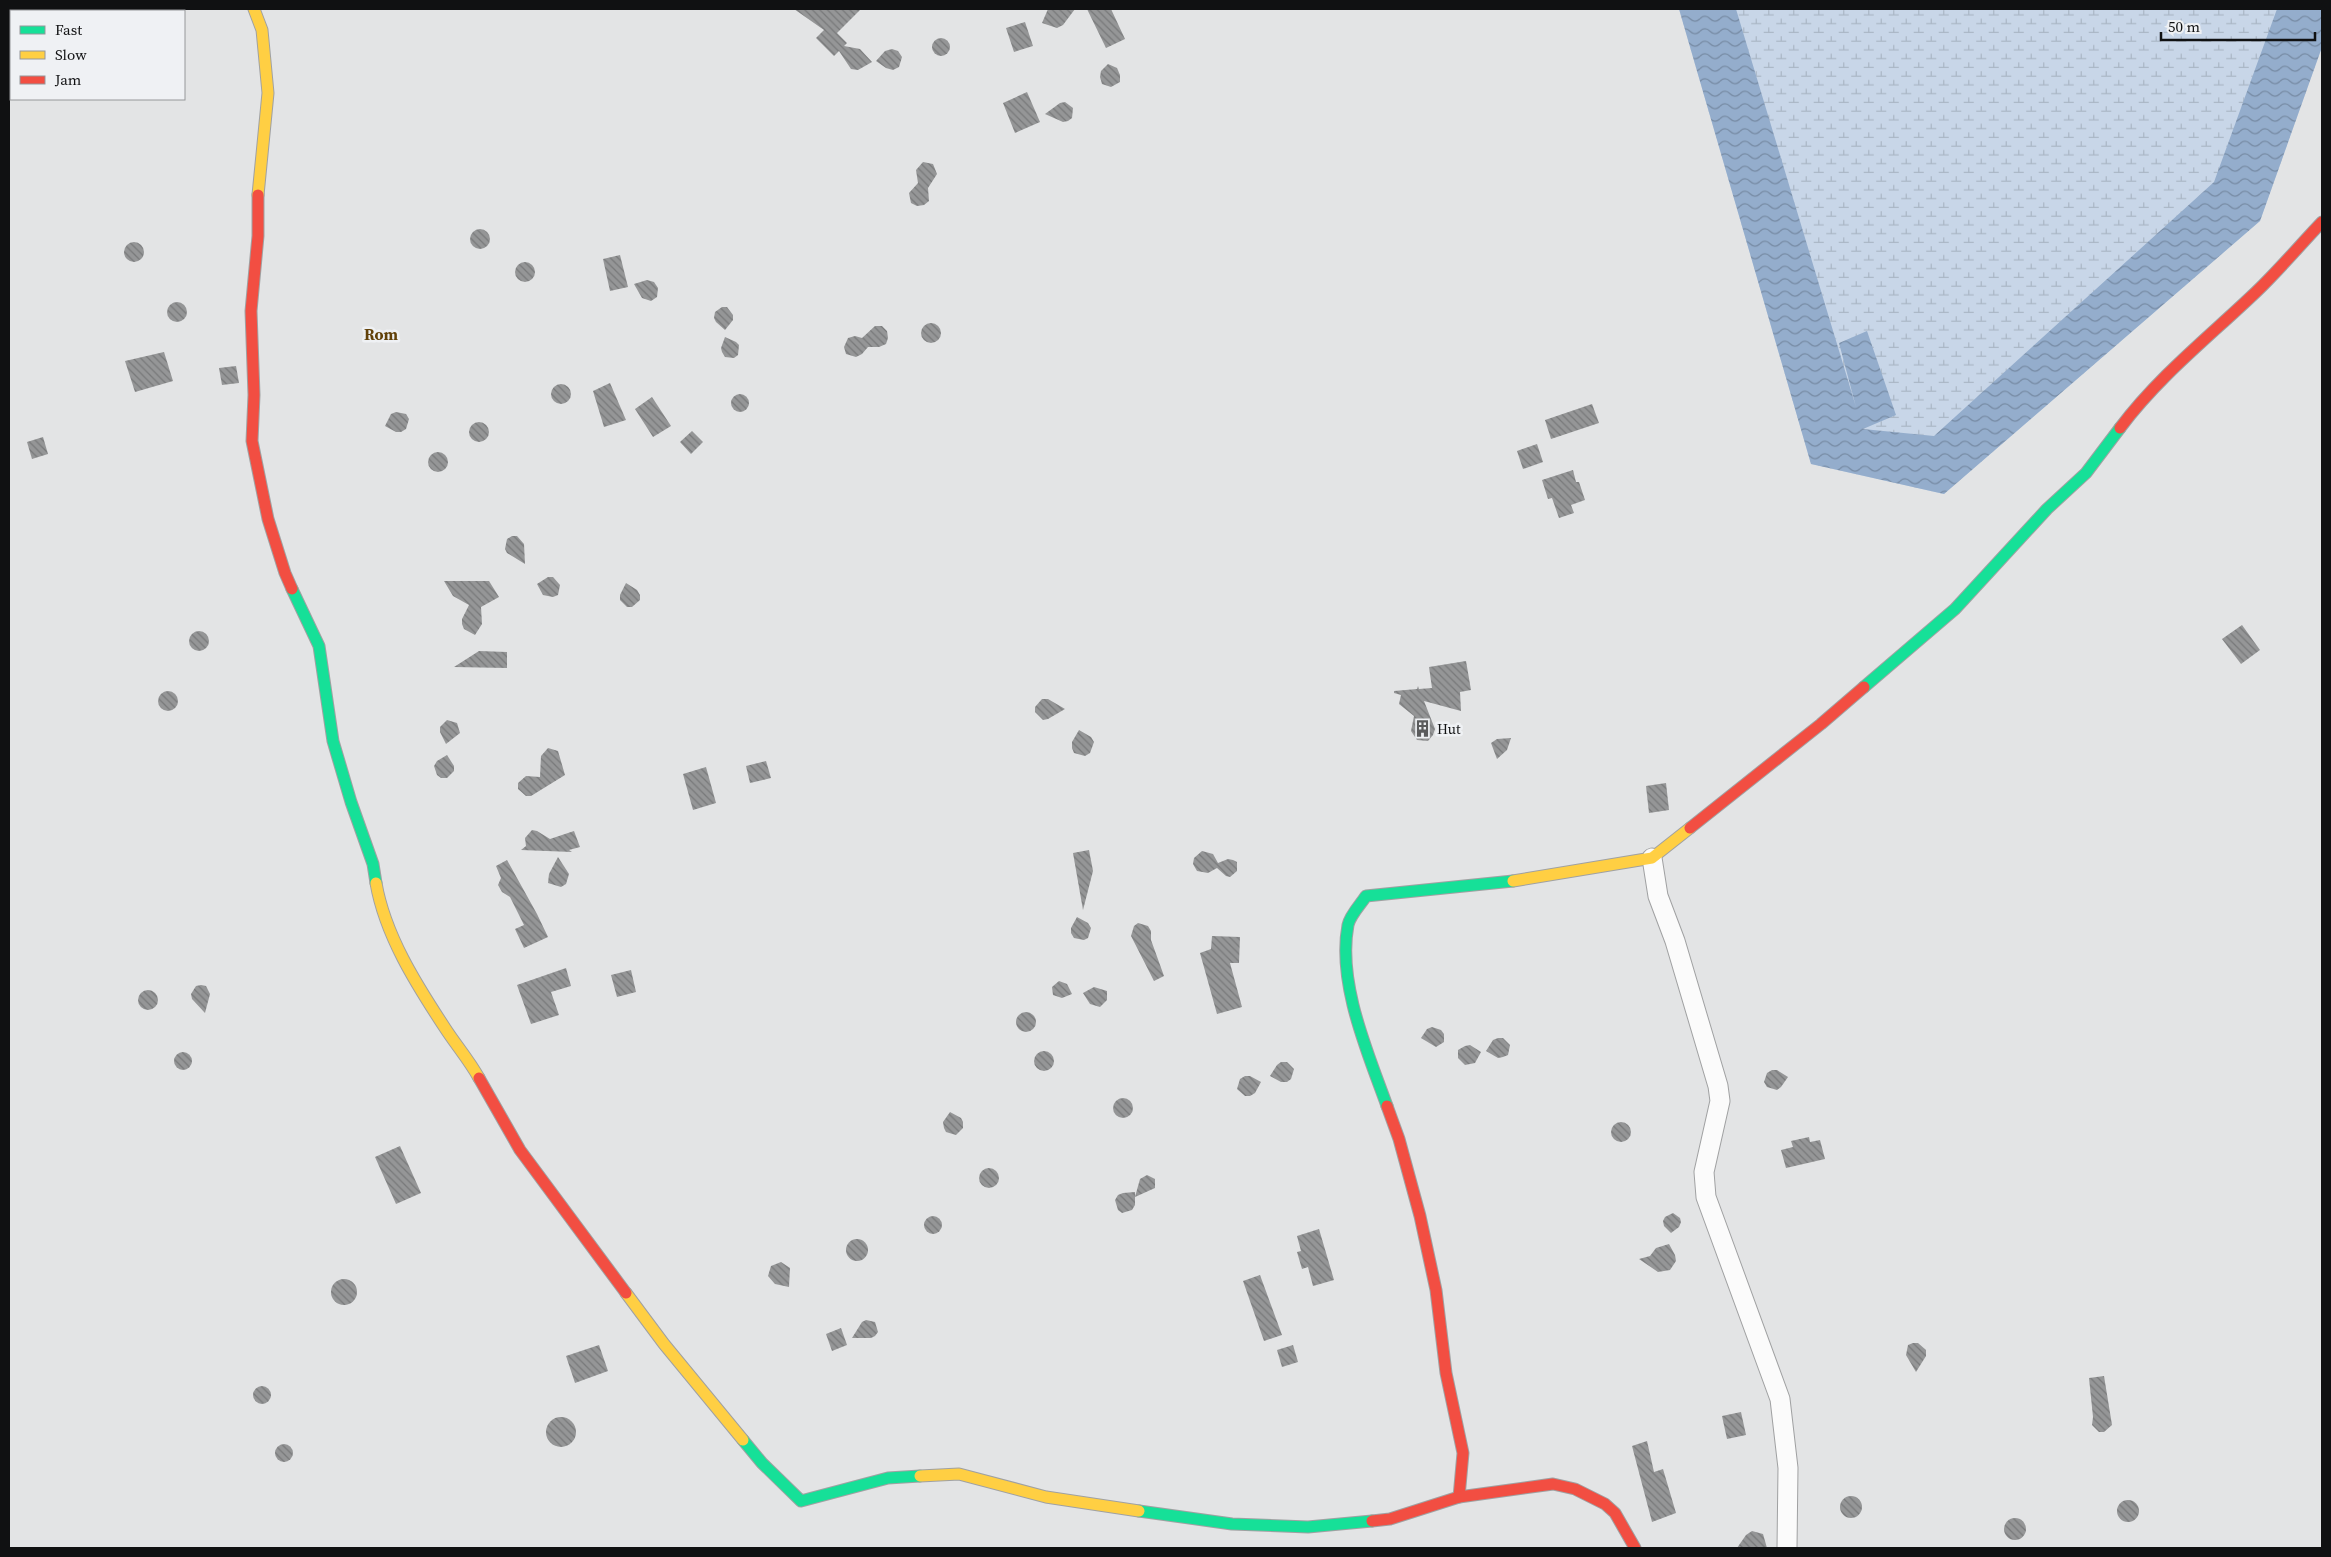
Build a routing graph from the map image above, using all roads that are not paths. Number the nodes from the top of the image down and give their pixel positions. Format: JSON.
{"nodes":[{"id":1,"x":254,"y":9,"type":"edge"},
{"id":2,"x":2322,"y":222,"type":"edge"},
{"id":3,"x":1652,"y":858,"type":"junction"},
{"id":4,"x":1459,"y":1497,"type":"junction"},
{"id":5,"x":1635,"y":1548,"type":"edge"},
{"id":6,"x":1787,"y":1548,"type":"edge"}],
"edges":[{"from":1,"to":4,"type":"street"},
{"from":2,"to":3,"type":"street"},
{"from":3,"to":4,"type":"street"},
{"from":3,"to":6,"type":"street"},
{"from":4,"to":5,"type":"street"}]}
